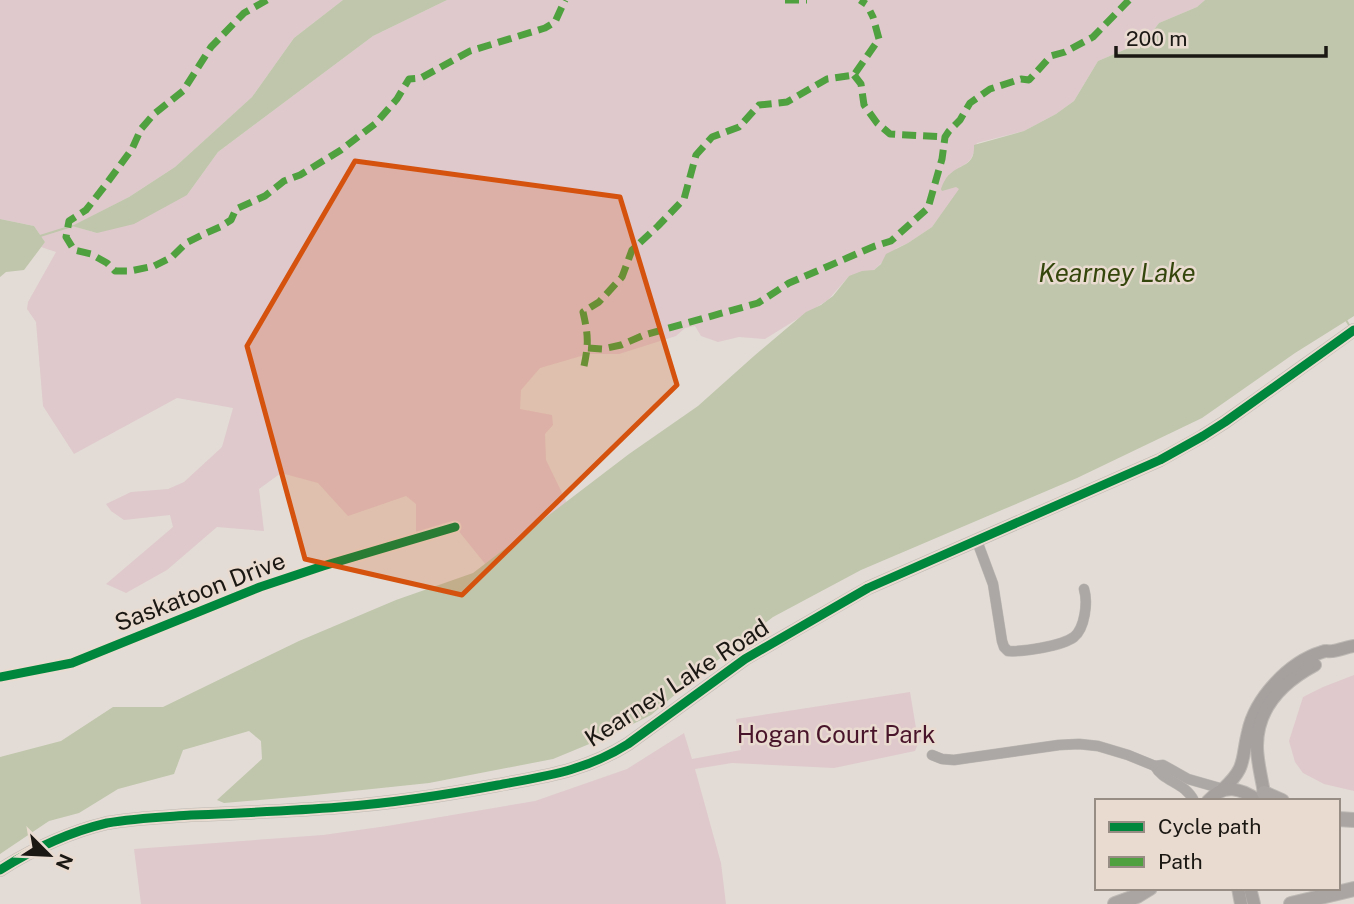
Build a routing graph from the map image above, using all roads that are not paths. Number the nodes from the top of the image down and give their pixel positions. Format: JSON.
{"nodes":[{"id":1,"x":1354,"y":330,"type":"edge"},
{"id":2,"x":455,"y":527,"type":"dead end"},
{"id":3,"x":977,"y":541,"type":"junction"},
{"id":4,"x":1084,"y":589,"type":"dead end"},
{"id":5,"x":1354,"y":646,"type":"edge"},
{"id":6,"x":1333,"y":651,"type":"junction"},
{"id":7,"x":0,"y":677,"type":"edge"},
{"id":8,"x":932,"y":755,"type":"dead end"},
{"id":9,"x":1156,"y":766,"type":"junction"},
{"id":10,"x":1223,"y":789,"type":"junction"},
{"id":11,"x":1263,"y":798,"type":"edge"},
{"id":12,"x":1193,"y":799,"type":"edge"},
{"id":13,"x":1210,"y":799,"type":"edge"},
{"id":14,"x":0,"y":870,"type":"edge"},
{"id":15,"x":1354,"y":889,"type":"edge"},
{"id":16,"x":1147,"y":890,"type":"edge"},
{"id":17,"x":1115,"y":904,"type":"edge"},
{"id":18,"x":1291,"y":904,"type":"edge"}],
"edges":[{"from":1,"to":3,"type":"main road","name":"Kearney Lake Road"},
{"from":2,"to":7,"type":"street","name":"Saskatoon Drive"},
{"from":3,"to":4,"type":"street"},
{"from":3,"to":14,"type":"main road","name":"Kearney Lake Road"},
{"from":5,"to":6,"type":"main road"},
{"from":6,"to":10,"type":"main road"},
{"from":6,"to":11,"type":"main road"},
{"from":8,"to":9,"type":"street"},
{"from":9,"to":10,"type":"street"},
{"from":9,"to":12,"type":"street"},
{"from":10,"to":11,"type":"main road"},
{"from":10,"to":13,"type":"main road"},
{"from":15,"to":18,"type":"highway"},
{"from":16,"to":17,"type":"highway"}]}
